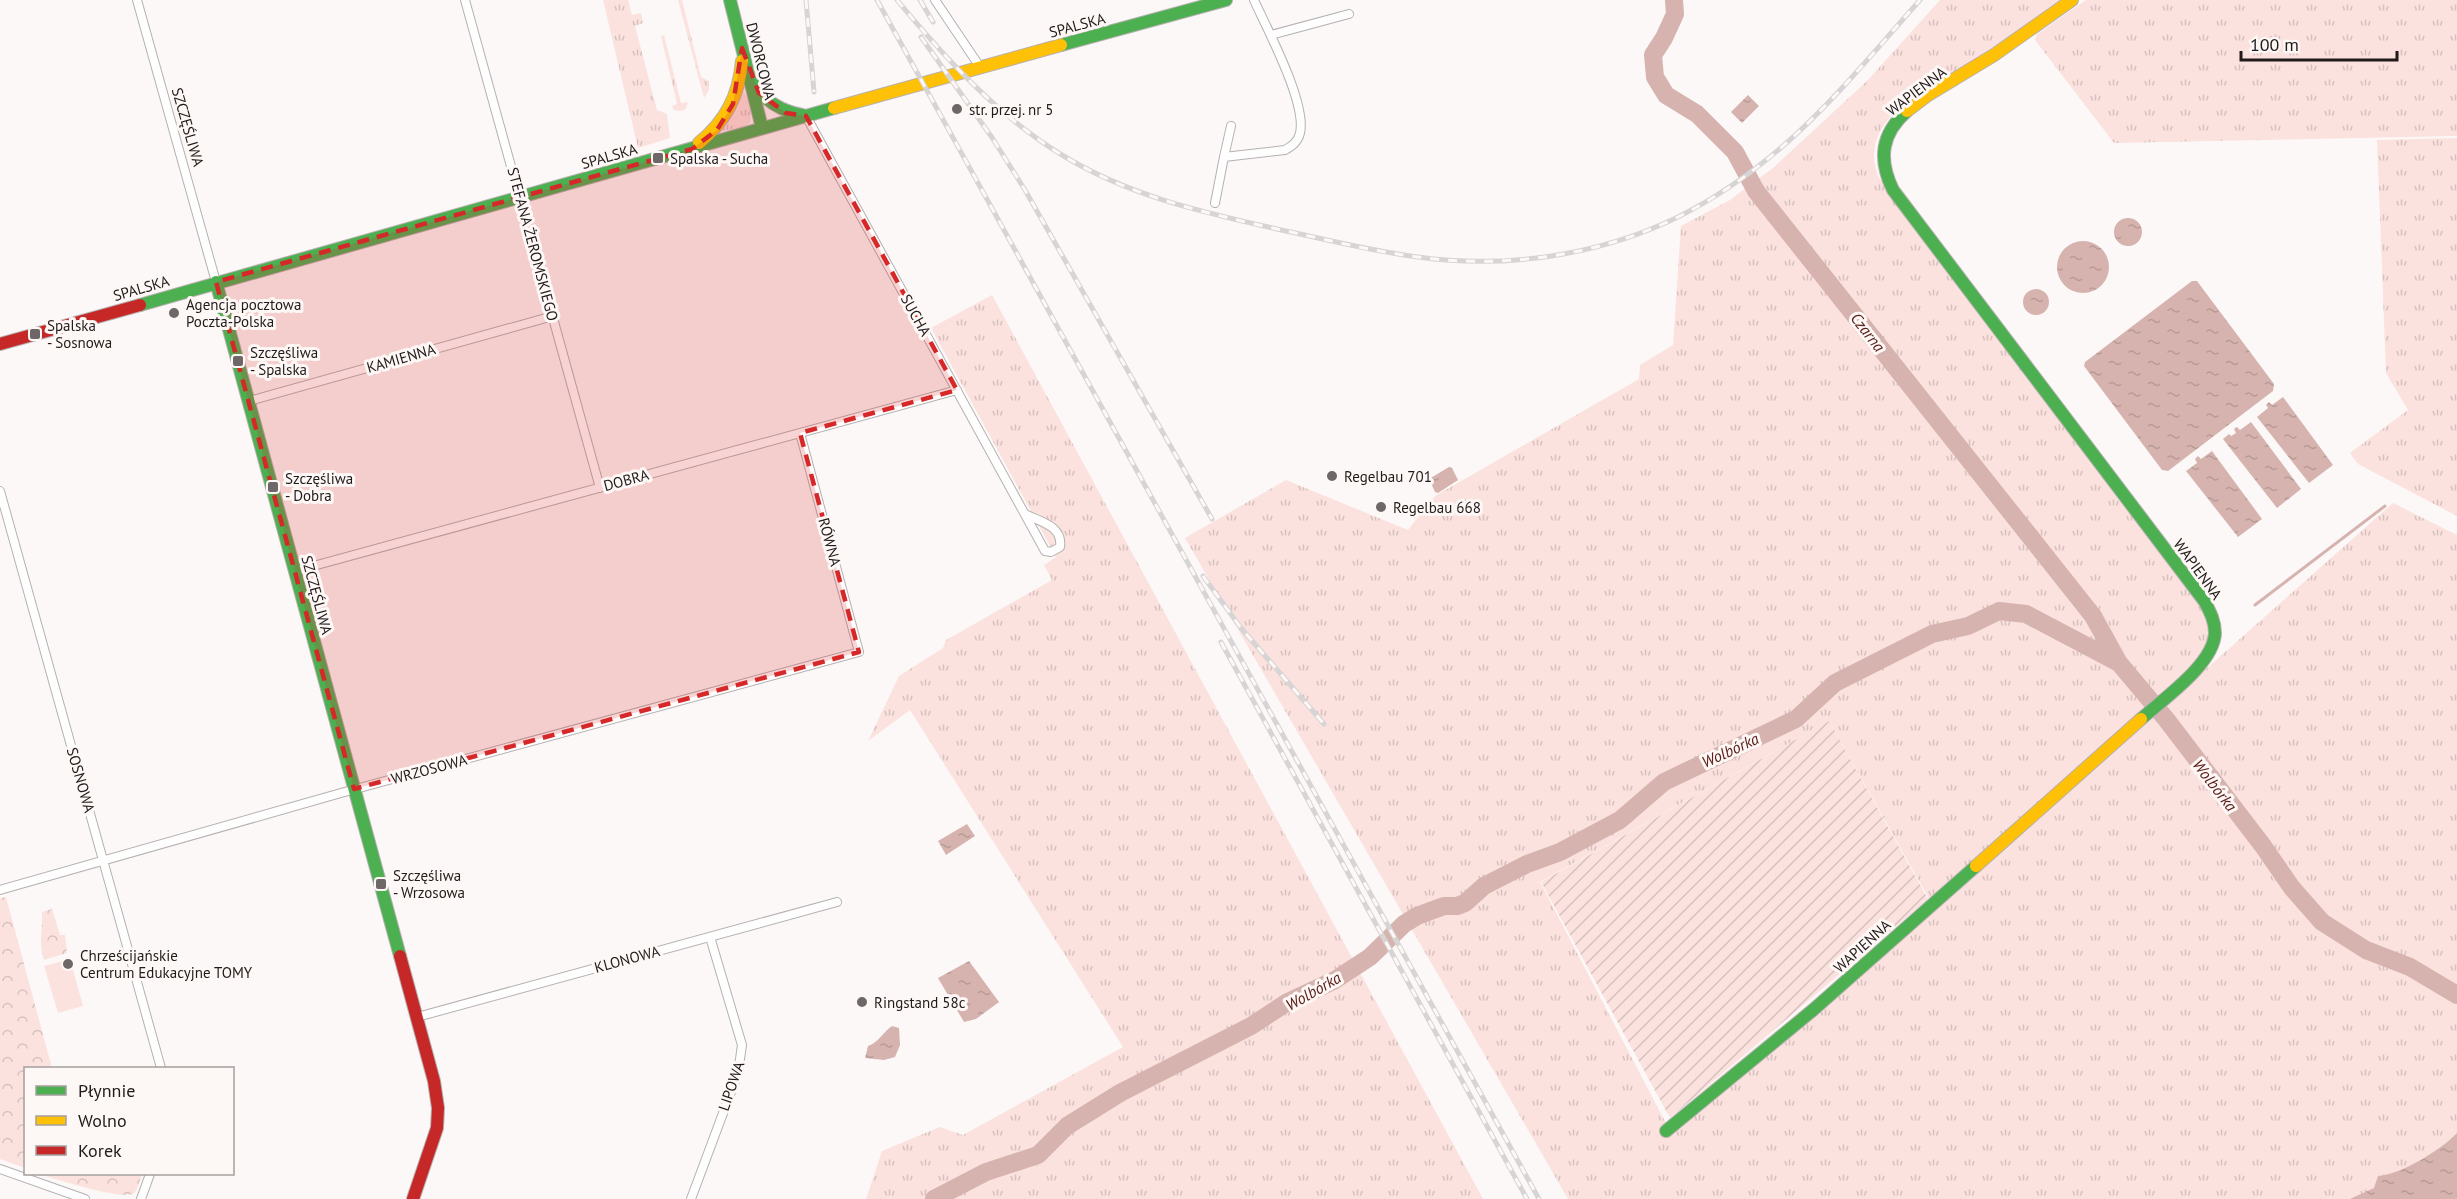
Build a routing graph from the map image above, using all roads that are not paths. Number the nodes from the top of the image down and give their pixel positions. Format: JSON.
{"nodes":[{"id":1,"x":137,"y":0,"type":"edge"},
{"id":2,"x":465,"y":0,"type":"edge"},
{"id":3,"x":730,"y":0,"type":"edge"},
{"id":4,"x":935,"y":0,"type":"edge"},
{"id":5,"x":1226,"y":0,"type":"edge"},
{"id":6,"x":1254,"y":0,"type":"edge"},
{"id":7,"x":2072,"y":0,"type":"edge"},
{"id":8,"x":1349,"y":14,"type":"dead end"},
{"id":9,"x":1270,"y":35,"type":"junction"},
{"id":10,"x":742,"y":48,"type":"junction"},
{"id":11,"x":980,"y":67,"type":"junction"},
{"id":12,"x":749,"y":77,"type":"junction"},
{"id":13,"x":806,"y":116,"type":"junction"},
{"id":14,"x":1231,"y":126,"type":"dead end"},
{"id":15,"x":762,"y":128,"type":"junction"},
{"id":16,"x":692,"y":149,"type":"junction"},
{"id":17,"x":1224,"y":158,"type":"junction"},
{"id":18,"x":520,"y":197,"type":"junction"},
{"id":19,"x":1215,"y":203,"type":"dead end"},
{"id":20,"x":216,"y":282,"type":"junction"},
{"id":21,"x":553,"y":316,"type":"junction"},
{"id":22,"x":0,"y":344,"type":"edge"},
{"id":23,"x":957,"y":390,"type":"junction"},
{"id":24,"x":249,"y":401,"type":"junction"},
{"id":25,"x":800,"y":433,"type":"junction"},
{"id":26,"x":600,"y":488,"type":"junction"},
{"id":27,"x":0,"y":491,"type":"edge"},
{"id":28,"x":1025,"y":514,"type":"junction"},
{"id":29,"x":295,"y":571,"type":"junction"},
{"id":30,"x":859,"y":652,"type":"joint"},
{"id":31,"x":354,"y":789,"type":"junction"},
{"id":32,"x":104,"y":860,"type":"junction"},
{"id":33,"x":0,"y":890,"type":"edge"},
{"id":34,"x":837,"y":902,"type":"dead end"},
{"id":35,"x":710,"y":936,"type":"junction"},
{"id":36,"x":417,"y":1017,"type":"junction"},
{"id":37,"x":161,"y":1067,"type":"edge"},
{"id":38,"x":1666,"y":1131,"type":"dead end"},
{"id":39,"x":0,"y":1169,"type":"edge"},
{"id":40,"x":149,"y":1175,"type":"edge"},
{"id":41,"x":85,"y":1199,"type":"edge"},
{"id":42,"x":141,"y":1199,"type":"edge"},
{"id":43,"x":413,"y":1199,"type":"edge"},
{"id":44,"x":691,"y":1199,"type":"edge"}],
"edges":[{"from":1,"to":20,"type":"street","name":"SZCZĘŚLIWA"},
{"from":2,"to":18,"type":"street","name":"STEFANA ŻEROMSKIEGO"},
{"from":3,"to":10,"type":"street","name":"DWORCOWA"},
{"from":4,"to":11,"type":"street"},
{"from":5,"to":11,"type":"street","name":"SPALSKA"},
{"from":6,"to":9,"type":"street"},
{"from":7,"to":38,"type":"street","name":"WAPIENNA"},
{"from":8,"to":9,"type":"street"},
{"from":9,"to":17,"type":"street"},
{"from":10,"to":12,"type":"street","name":"DWORCOWA"},
{"from":10,"to":16,"type":"street"},
{"from":11,"to":13,"type":"street","name":"SPALSKA"},
{"from":12,"to":13,"type":"street"},
{"from":12,"to":15,"type":"street","name":"DWORCOWA"},
{"from":13,"to":15,"type":"street","name":"SPALSKA"},
{"from":13,"to":23,"type":"street","name":"SUCHA"},
{"from":14,"to":17,"type":"street"},
{"from":15,"to":16,"type":"street","name":"SPALSKA"},
{"from":16,"to":18,"type":"street","name":"SPALSKA"},
{"from":17,"to":19,"type":"street"},
{"from":18,"to":20,"type":"street","name":"SPALSKA"},
{"from":18,"to":21,"type":"street","name":"STEFANA ŻEROMSKIEGO"},
{"from":20,"to":22,"type":"street","name":"SPALSKA"},
{"from":20,"to":24,"type":"street","name":"SZCZĘŚLIWA"},
{"from":21,"to":24,"type":"street","name":"KAMIENNA"},
{"from":21,"to":26,"type":"street","name":"STEFANA ŻEROMSKIEGO"},
{"from":23,"to":25,"type":"street","name":"DOBRA"},
{"from":23,"to":28,"type":"street","name":"SUCHA"},
{"from":24,"to":29,"type":"street","name":"SZCZĘŚLIWA"},
{"from":25,"to":26,"type":"street","name":"DOBRA"},
{"from":25,"to":30,"type":"street","name":"RÓWNA"},
{"from":26,"to":29,"type":"street","name":"DOBRA"},
{"from":27,"to":32,"type":"street","name":"SOSNOWA"},
{"from":28,"to":28,"type":"street","name":"SUCHA"},
{"from":29,"to":31,"type":"street","name":"SZCZĘŚLIWA"},
{"from":30,"to":31,"type":"street","name":"WRZOSOWA"},
{"from":31,"to":32,"type":"street","name":"WRZOSOWA"},
{"from":31,"to":36,"type":"street","name":"SZCZĘŚLIWA"},
{"from":32,"to":33,"type":"street","name":"WRZOSOWA"},
{"from":32,"to":37,"type":"street","name":"SOSNOWA"},
{"from":34,"to":35,"type":"street","name":"KLONOWA"},
{"from":35,"to":36,"type":"street","name":"KLONOWA"},
{"from":35,"to":44,"type":"street","name":"LIPOWA"},
{"from":36,"to":43,"type":"street","name":"SZCZĘŚLIWA"},
{"from":39,"to":41,"type":"street"},
{"from":40,"to":42,"type":"street"}]}
